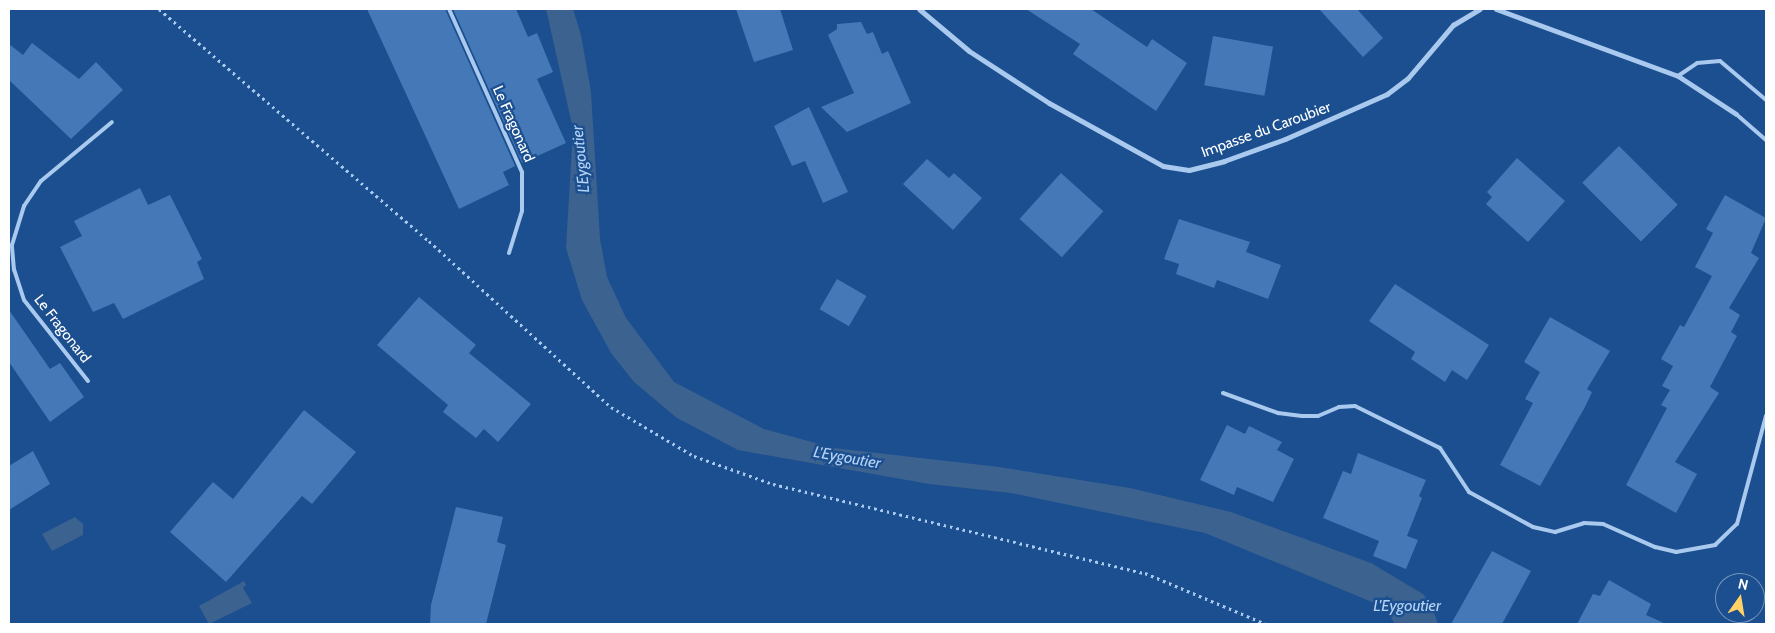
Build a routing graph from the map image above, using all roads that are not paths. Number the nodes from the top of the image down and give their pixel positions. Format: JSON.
{"nodes":[{"id":1,"x":449,"y":9,"type":"edge"},
{"id":2,"x":919,"y":9,"type":"edge"},
{"id":3,"x":1480,"y":9,"type":"edge"},
{"id":4,"x":1496,"y":9,"type":"edge"},
{"id":5,"x":1678,"y":76,"type":"junction"},
{"id":6,"x":1766,"y":100,"type":"edge"},
{"id":7,"x":1736,"y":114,"type":"joint"},
{"id":8,"x":112,"y":122,"type":"dead end"},
{"id":9,"x":1766,"y":140,"type":"edge"},
{"id":10,"x":9,"y":230,"type":"edge"},
{"id":11,"x":14,"y":231,"type":"junction"},
{"id":12,"x":509,"y":253,"type":"dead end"},
{"id":13,"x":88,"y":381,"type":"dead end"},
{"id":14,"x":1223,"y":393,"type":"dead end"},
{"id":15,"x":1766,"y":416,"type":"edge"}],
"edges":[{"from":1,"to":12,"type":"lane","name":"Le Fragonard"},
{"from":2,"to":3,"type":"street","name":"Impasse du Caroubier"},
{"from":4,"to":5,"type":"street"},
{"from":5,"to":6,"type":"lane"},
{"from":5,"to":7,"type":"street"},
{"from":7,"to":9,"type":"lane"},
{"from":8,"to":11,"type":"lane","name":"Le Fragonard"},
{"from":10,"to":11,"type":"lane"},
{"from":11,"to":13,"type":"lane","name":"Le Fragonard"},
{"from":14,"to":15,"type":"lane"}]}
